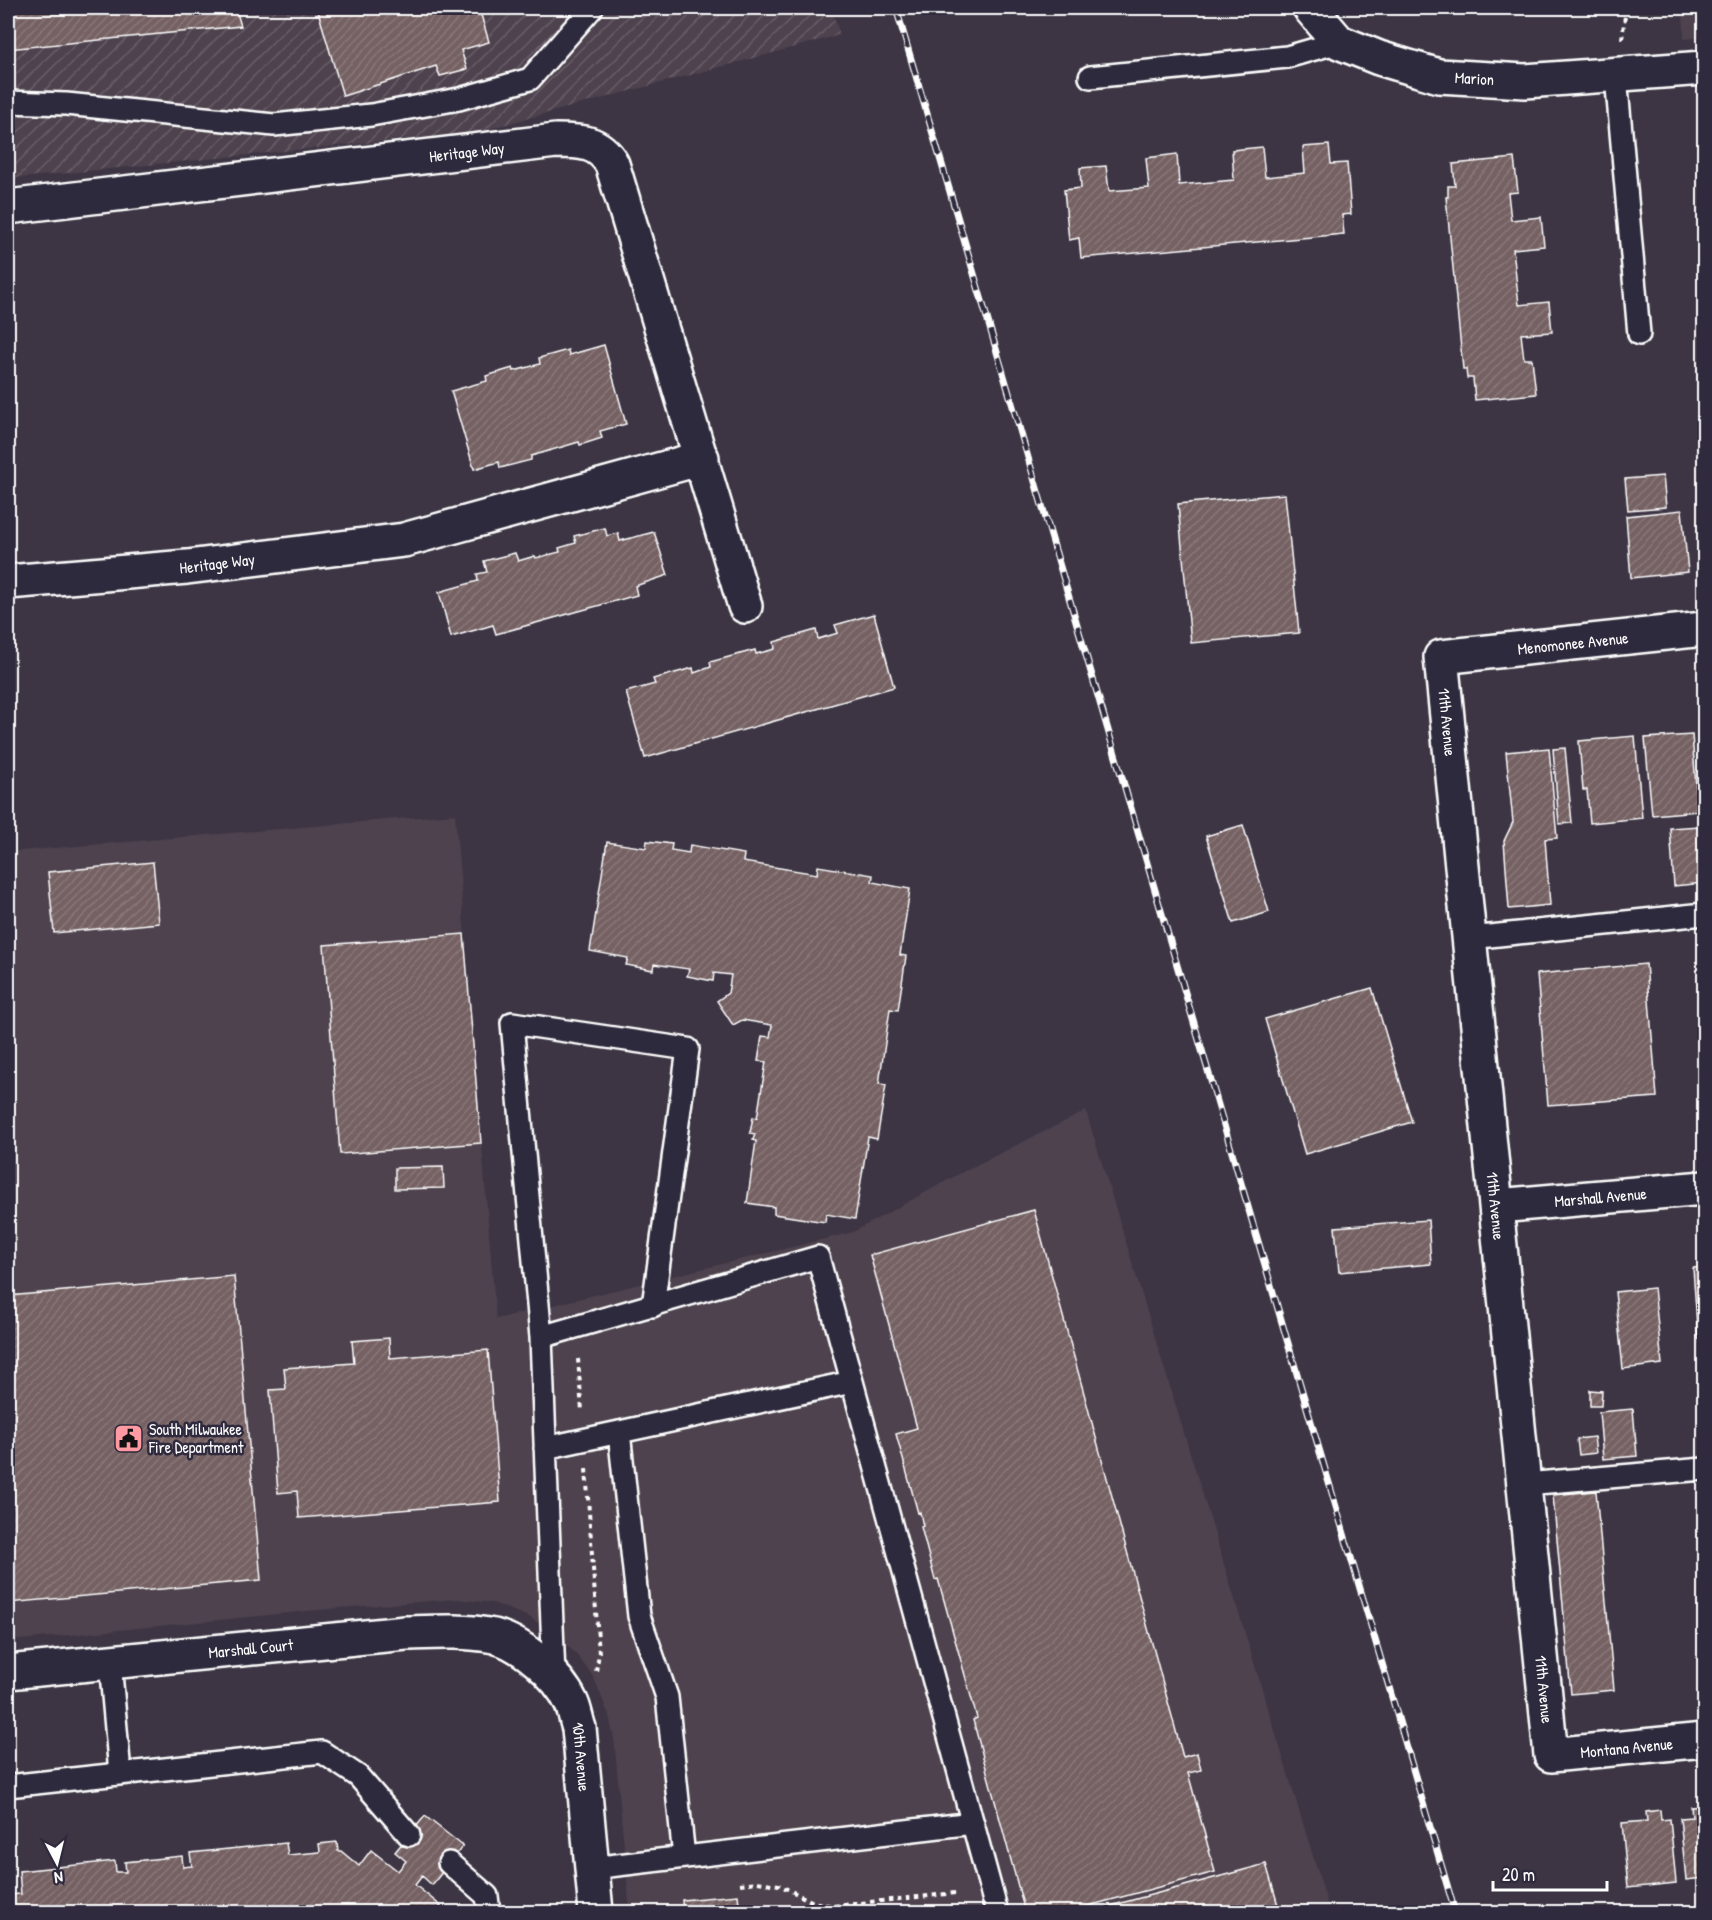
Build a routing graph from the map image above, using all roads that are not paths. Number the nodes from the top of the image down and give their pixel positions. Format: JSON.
{"nodes":[{"id":1,"x":592,"y":8,"type":"edge"},
{"id":2,"x":1310,"y":8,"type":"edge"},
{"id":3,"x":1339,"y":42,"type":"junction"},
{"id":4,"x":1704,"y":68,"type":"edge"},
{"id":5,"x":1616,"y":76,"type":"junction"},
{"id":6,"x":1090,"y":77,"type":"dead end"},
{"id":7,"x":8,"y":102,"type":"edge"},
{"id":8,"x":8,"y":207,"type":"edge"},
{"id":9,"x":1639,"y":334,"type":"dead end"},
{"id":10,"x":702,"y":458,"type":"junction"},
{"id":11,"x":8,"y":582,"type":"edge"},
{"id":12,"x":745,"y":606,"type":"dead end"},
{"id":13,"x":1704,"y":630,"type":"edge"},
{"id":14,"x":1441,"y":657,"type":"joint"},
{"id":15,"x":1704,"y":914,"type":"edge"},
{"id":16,"x":1470,"y":938,"type":"junction"},
{"id":17,"x":1704,"y":1188,"type":"edge"},
{"id":18,"x":1497,"y":1206,"type":"junction"},
{"id":19,"x":653,"y":1306,"type":"junction"},
{"id":20,"x":541,"y":1337,"type":"junction"},
{"id":21,"x":852,"y":1382,"type":"junction"},
{"id":22,"x":620,"y":1432,"type":"junction"},
{"id":23,"x":545,"y":1448,"type":"junction"},
{"id":24,"x":1704,"y":1469,"type":"edge"},
{"id":25,"x":1525,"y":1484,"type":"junction"},
{"id":26,"x":496,"y":1637,"type":"joint"},
{"id":27,"x":110,"y":1662,"type":"junction"},
{"id":28,"x":8,"y":1672,"type":"edge"},
{"id":29,"x":554,"y":1677,"type":"junction"},
{"id":30,"x":1704,"y":1740,"type":"edge"},
{"id":31,"x":1551,"y":1755,"type":"joint"},
{"id":32,"x":120,"y":1773,"type":"junction"},
{"id":33,"x":8,"y":1786,"type":"edge"},
{"id":34,"x":973,"y":1823,"type":"junction"},
{"id":35,"x":409,"y":1835,"type":"dead end"},
{"id":36,"x":684,"y":1857,"type":"junction"},
{"id":37,"x":449,"y":1863,"type":"dead end"},
{"id":38,"x":592,"y":1868,"type":"junction"},
{"id":39,"x":489,"y":1912,"type":"edge"},
{"id":40,"x":596,"y":1912,"type":"edge"},
{"id":41,"x":997,"y":1912,"type":"edge"}],
"edges":[{"from":1,"to":7,"type":"lane"},
{"from":2,"to":3,"type":"street"},
{"from":3,"to":5,"type":"street","name":"Marion"},
{"from":3,"to":6,"type":"lane"},
{"from":4,"to":5,"type":"street","name":"Marion"},
{"from":5,"to":9,"type":"lane"},
{"from":8,"to":10,"type":"street","name":"Heritage Way"},
{"from":10,"to":11,"type":"street","name":"Heritage Way"},
{"from":10,"to":12,"type":"street","name":"Heritage Way"},
{"from":13,"to":14,"type":"street","name":"Menomonee Avenue"},
{"from":14,"to":16,"type":"street","name":"11th Avenue"},
{"from":15,"to":16,"type":"lane"},
{"from":16,"to":18,"type":"street","name":"11th Avenue"},
{"from":17,"to":18,"type":"street","name":"Marshall Avenue"},
{"from":18,"to":25,"type":"street","name":"11th Avenue"},
{"from":19,"to":20,"type":"lane"},
{"from":19,"to":20,"type":"lane"},
{"from":19,"to":21,"type":"lane"},
{"from":20,"to":23,"type":"lane"},
{"from":21,"to":22,"type":"lane"},
{"from":21,"to":34,"type":"lane"},
{"from":22,"to":23,"type":"lane"},
{"from":22,"to":36,"type":"lane"},
{"from":23,"to":29,"type":"lane"},
{"from":24,"to":25,"type":"lane"},
{"from":25,"to":31,"type":"street","name":"11th Avenue"},
{"from":26,"to":27,"type":"street","name":"Marshall Court"},
{"from":26,"to":29,"type":"street","name":"10th Avenue"},
{"from":27,"to":28,"type":"street","name":"Marshall Court"},
{"from":27,"to":32,"type":"lane"},
{"from":29,"to":38,"type":"street","name":"10th Avenue"},
{"from":30,"to":31,"type":"street","name":"Montana Avenue"},
{"from":32,"to":33,"type":"lane"},
{"from":32,"to":35,"type":"lane"},
{"from":34,"to":36,"type":"lane"},
{"from":34,"to":41,"type":"lane"},
{"from":36,"to":38,"type":"lane"},
{"from":37,"to":39,"type":"lane"},
{"from":38,"to":40,"type":"street","name":"10th Avenue"}]}
